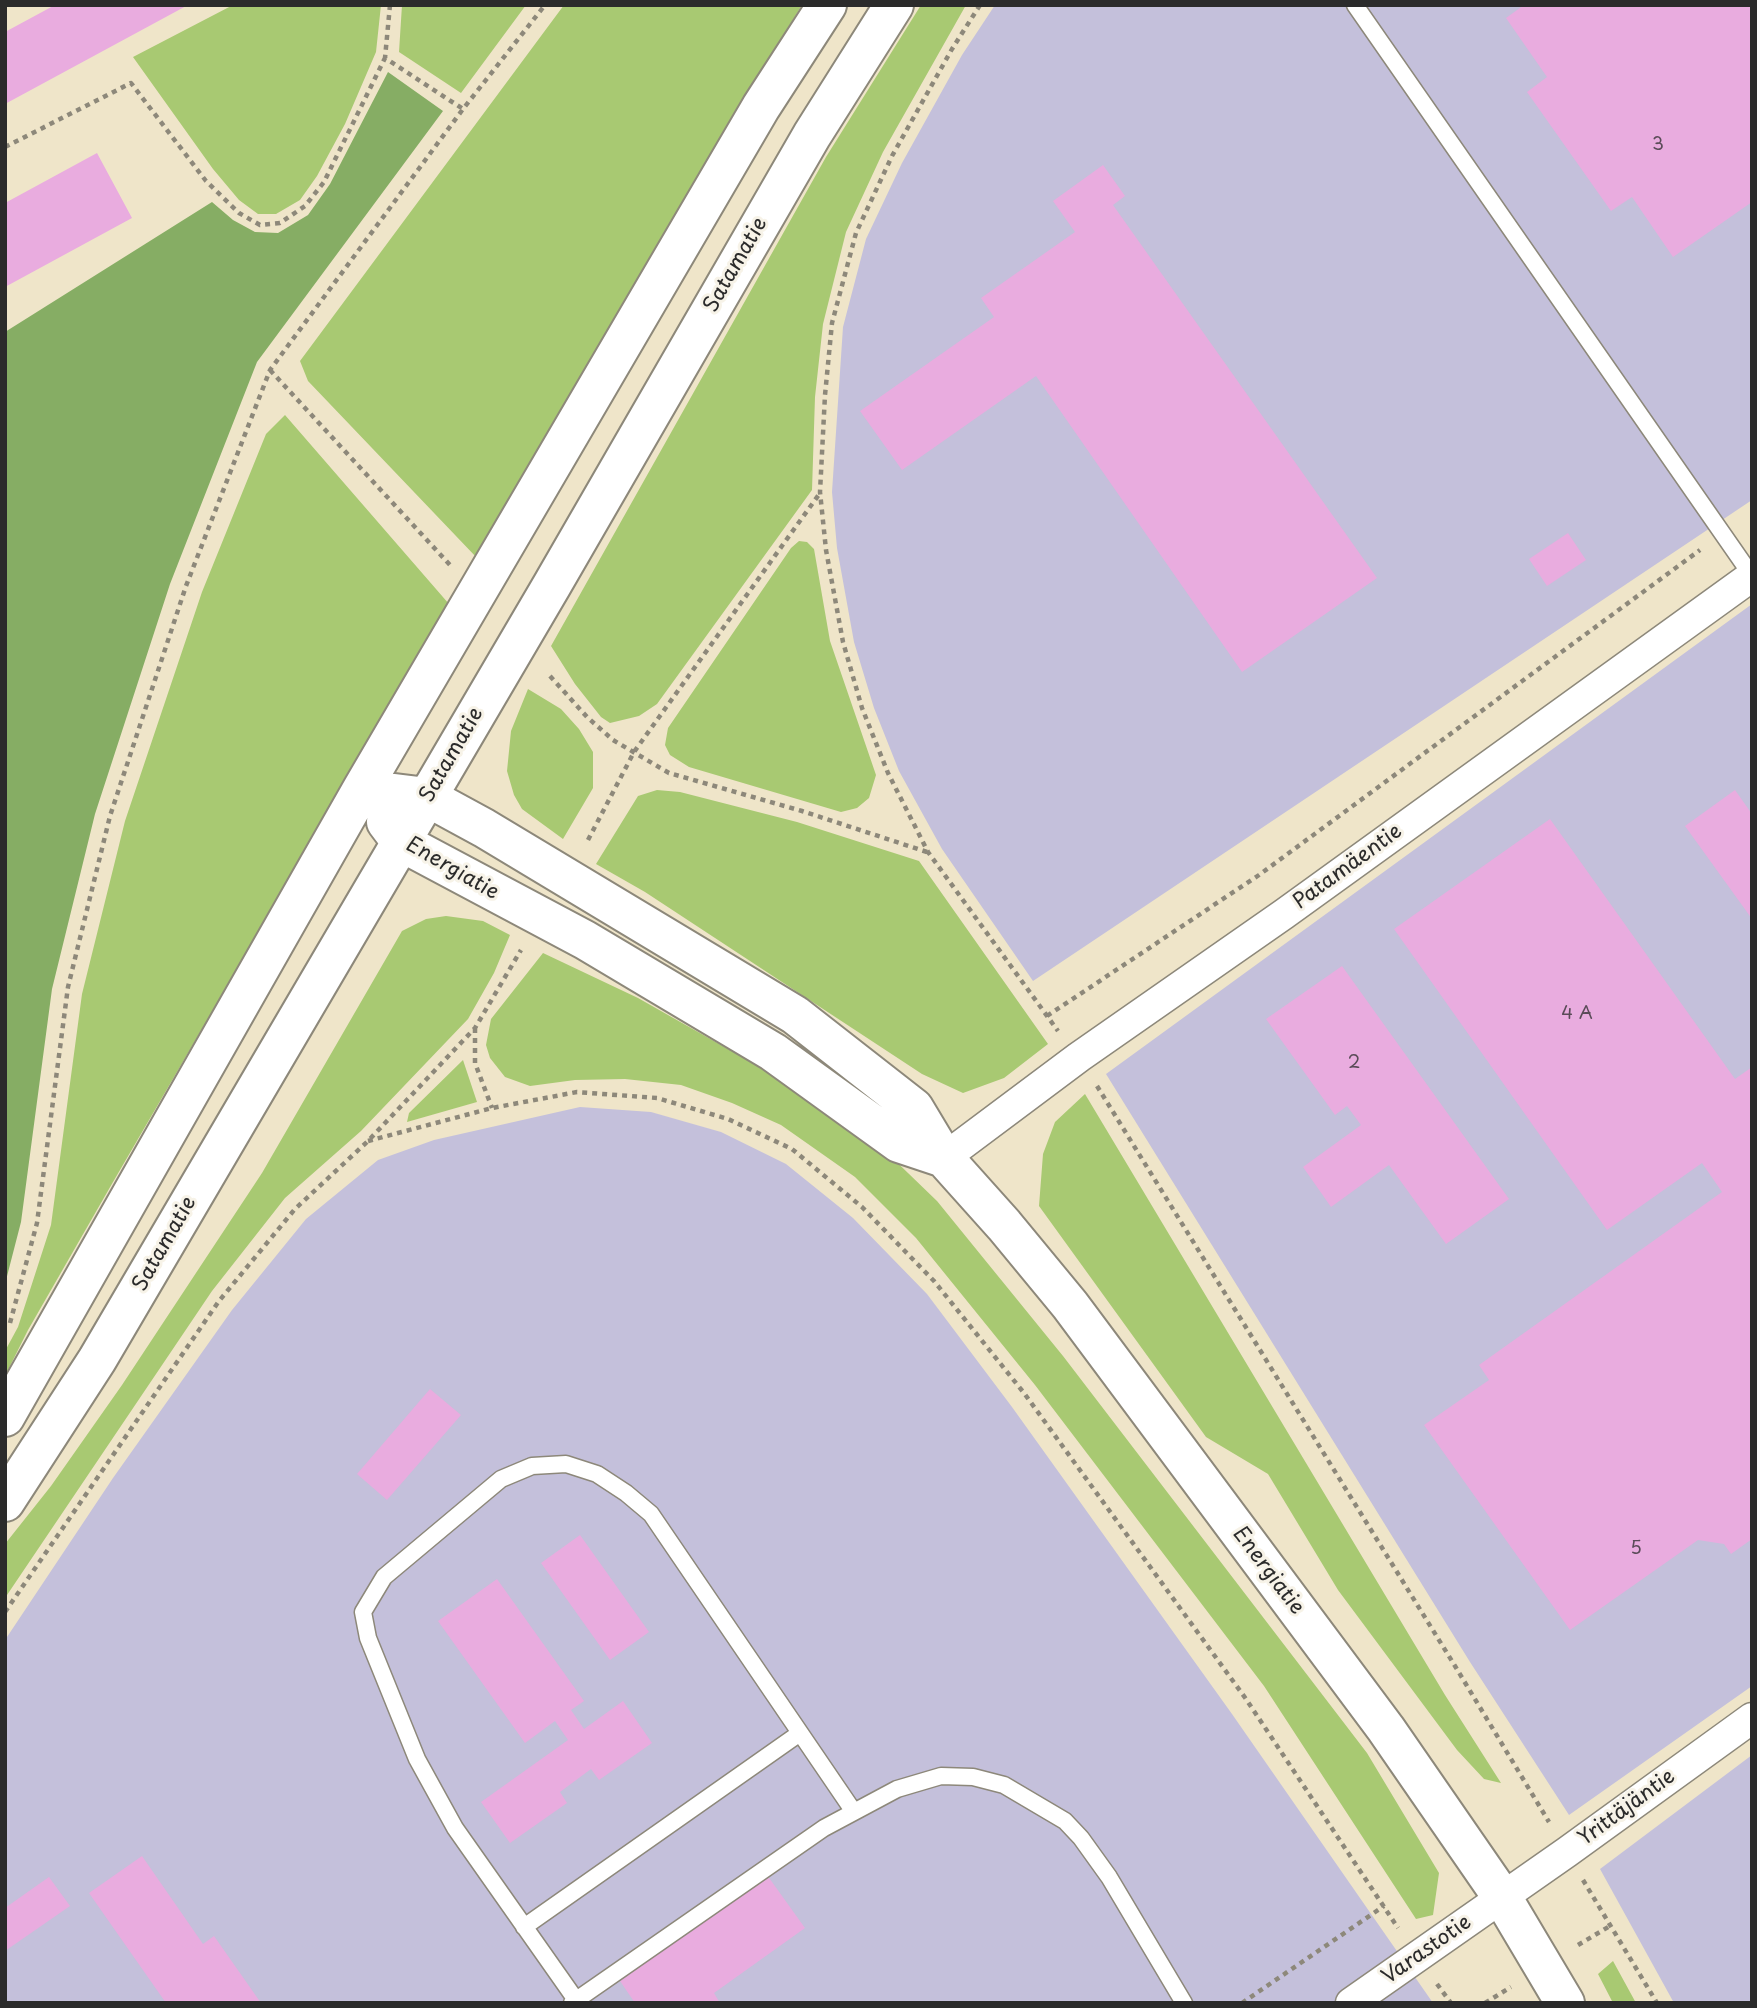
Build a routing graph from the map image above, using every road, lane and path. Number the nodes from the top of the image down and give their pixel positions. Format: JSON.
{"nodes":[{"id":1,"x":390,"y":5,"type":"edge"},
{"id":2,"x":545,"y":5,"type":"edge"},
{"id":3,"x":827,"y":5,"type":"edge"},
{"id":4,"x":894,"y":5,"type":"edge"},
{"id":5,"x":980,"y":5,"type":"edge"},
{"id":6,"x":1355,"y":5,"type":"edge"},
{"id":7,"x":385,"y":58,"type":"junction"},
{"id":8,"x":463,"y":109,"type":"junction"},
{"id":9,"x":5,"y":147,"type":"edge"},
{"id":10,"x":270,"y":370,"type":"junction"},
{"id":11,"x":820,"y":492,"type":"junction"},
{"id":12,"x":1721,"y":534,"type":"junction"},
{"id":13,"x":453,"y":568,"type":"dead end"},
{"id":14,"x":1752,"y":576,"type":"edge"},
{"id":15,"x":550,"y":676,"type":"dead end"},
{"id":16,"x":634,"y":752,"type":"junction"},
{"id":17,"x":362,"y":789,"type":"junction"},
{"id":18,"x":427,"y":797,"type":"junction"},
{"id":19,"x":588,"y":840,"type":"dead end"},
{"id":20,"x":401,"y":842,"type":"junction"},
{"id":21,"x":928,"y":852,"type":"junction"},
{"id":22,"x":522,"y":948,"type":"dead end"},
{"id":23,"x":1047,"y":1016,"type":"junction"},
{"id":24,"x":475,"y":1028,"type":"junction"},
{"id":25,"x":1079,"y":1057,"type":"junction"},
{"id":26,"x":492,"y":1108,"type":"junction"},
{"id":27,"x":368,"y":1141,"type":"junction"},
{"id":28,"x":944,"y":1158,"type":"junction"},
{"id":29,"x":5,"y":1334,"type":"edge"},
{"id":30,"x":5,"y":1417,"type":"edge"},
{"id":31,"x":5,"y":1502,"type":"edge"},
{"id":32,"x":5,"y":1612,"type":"edge"},
{"id":33,"x":1752,"y":1718,"type":"edge"},
{"id":34,"x":800,"y":1733,"type":"junction"},
{"id":35,"x":854,"y":1812,"type":"junction"},
{"id":36,"x":1567,"y":1852,"type":"junction"},
{"id":37,"x":1502,"y":1897,"type":"junction"},
{"id":38,"x":1384,"y":1906,"type":"junction"},
{"id":39,"x":524,"y":1927,"type":"junction"},
{"id":40,"x":1417,"y":1956,"type":"junction"},
{"id":41,"x":574,"y":2001,"type":"edge"},
{"id":42,"x":1184,"y":2003,"type":"edge"},
{"id":43,"x":1242,"y":2003,"type":"edge"},
{"id":44,"x":1351,"y":2003,"type":"edge"},
{"id":45,"x":1451,"y":2003,"type":"edge"},
{"id":46,"x":1565,"y":2003,"type":"edge"},
{"id":47,"x":1657,"y":2003,"type":"edge"}],
"edges":[{"from":1,"to":7,"type":"path"},
{"from":2,"to":8,"type":"path"},
{"from":3,"to":17,"type":"main road"},
{"from":4,"to":18,"type":"main road","name":"Satamatie"},
{"from":5,"to":11,"type":"path"},
{"from":6,"to":12,"type":"lane"},
{"from":7,"to":8,"type":"path"},
{"from":7,"to":9,"type":"path"},
{"from":8,"to":10,"type":"path"},
{"from":10,"to":13,"type":"path"},
{"from":10,"to":29,"type":"path"},
{"from":11,"to":16,"type":"path"},
{"from":11,"to":21,"type":"path"},
{"from":12,"to":14,"type":"lane"},
{"from":12,"to":23,"type":"path"},
{"from":14,"to":25,"type":"street","name":"Patamäentie"},
{"from":15,"to":16,"type":"path"},
{"from":16,"to":19,"type":"path"},
{"from":16,"to":21,"type":"path"},
{"from":17,"to":18,"type":"main road","name":"Energiatie"},
{"from":17,"to":20,"type":"main road","name":"Energiatie"},
{"from":17,"to":30,"type":"main road"},
{"from":18,"to":20,"type":"main road","name":"Satamatie"},
{"from":18,"to":28,"type":"main road","name":"Energiatie"},
{"from":20,"to":28,"type":"main road","name":"Energiatie"},
{"from":20,"to":31,"type":"main road","name":"Satamatie"},
{"from":21,"to":23,"type":"path"},
{"from":22,"to":24,"type":"path"},
{"from":23,"to":25,"type":"path"},
{"from":24,"to":26,"type":"path"},
{"from":24,"to":27,"type":"path"},
{"from":25,"to":28,"type":"street","name":"Patamäentie"},
{"from":25,"to":36,"type":"path"},
{"from":26,"to":27,"type":"path"},
{"from":26,"to":38,"type":"path"},
{"from":27,"to":32,"type":"path"},
{"from":28,"to":37,"type":"main road","name":"Energiatie"},
{"from":33,"to":36,"type":"street","name":"Yrittäjäntie"},
{"from":34,"to":35,"type":"lane"},
{"from":34,"to":39,"type":"lane"},
{"from":34,"to":39,"type":"lane"},
{"from":35,"to":41,"type":"lane"},
{"from":35,"to":42,"type":"lane"},
{"from":36,"to":37,"type":"street","name":"Yrittäjäntie"},
{"from":36,"to":47,"type":"path"},
{"from":37,"to":40,"type":"street","name":"Varastotie"},
{"from":37,"to":46,"type":"main road","name":"Energiatie"},
{"from":38,"to":40,"type":"path"},
{"from":38,"to":43,"type":"path"},
{"from":39,"to":41,"type":"lane"},
{"from":40,"to":44,"type":"street","name":"Varastotie"},
{"from":40,"to":45,"type":"path"}]}
